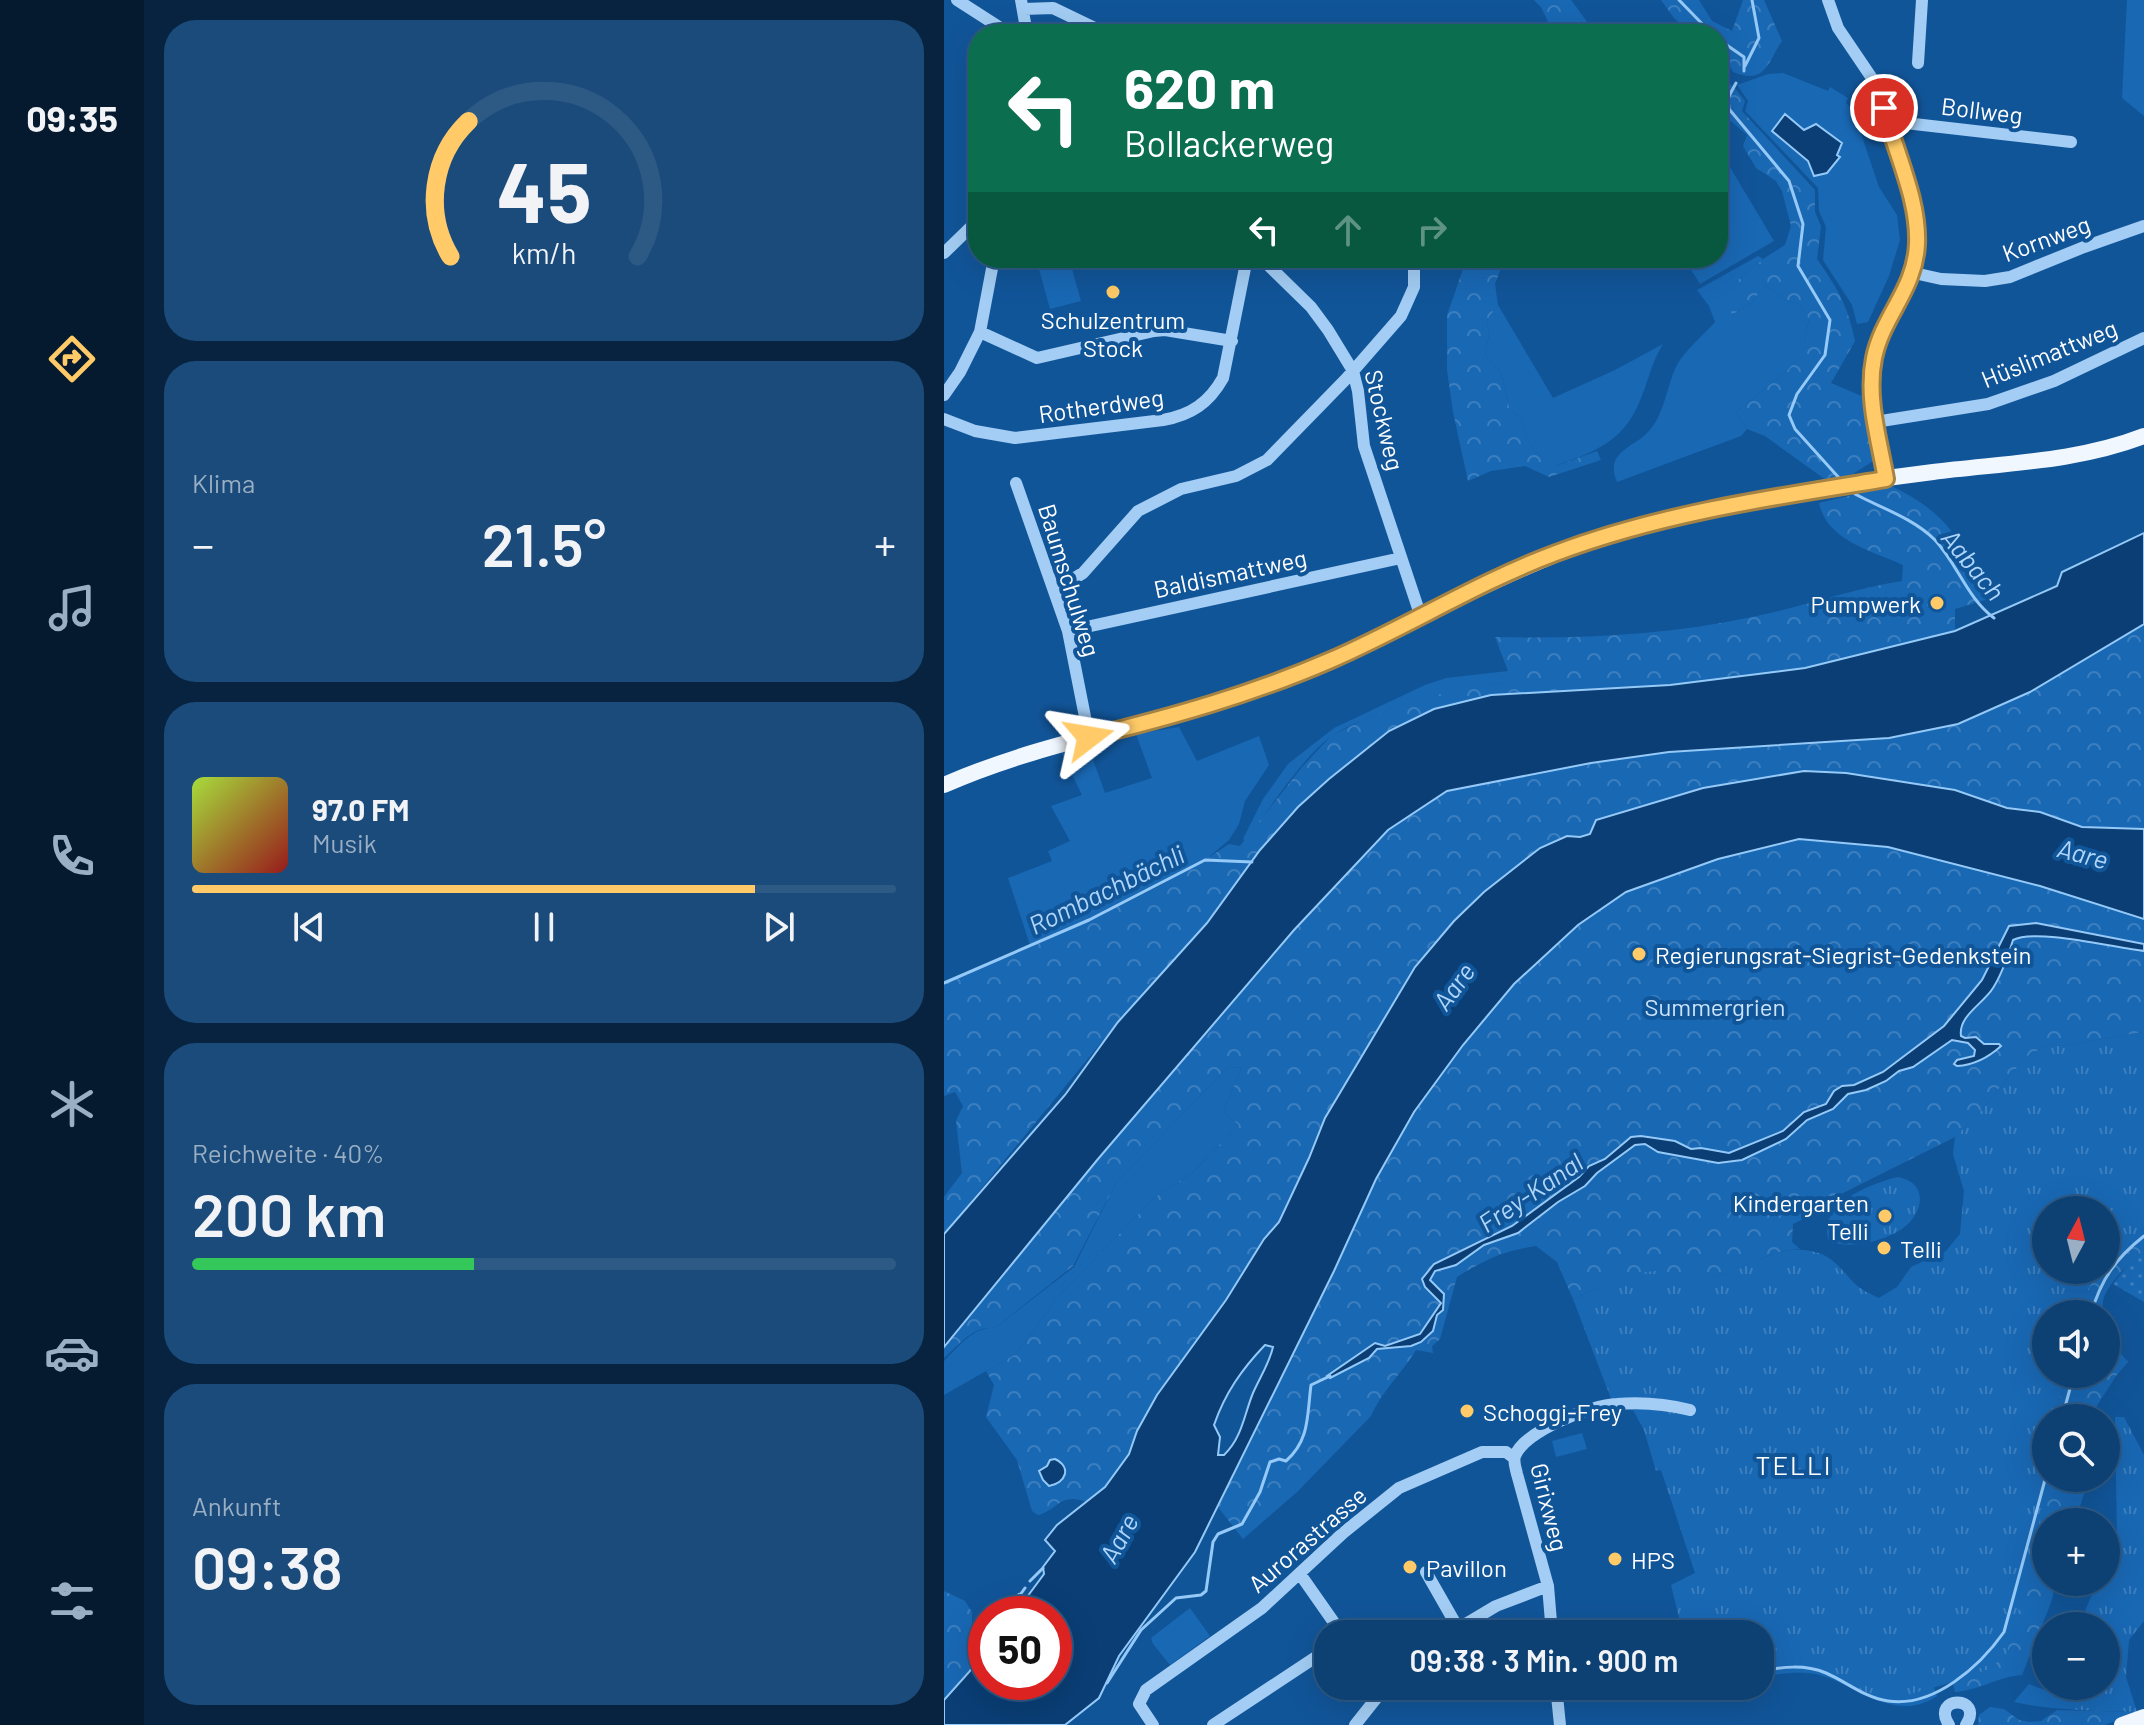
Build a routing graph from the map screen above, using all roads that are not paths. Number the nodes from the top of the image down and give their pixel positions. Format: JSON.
{"nodes":[{"id":1,"x":957,"y":0,"type":"edge"},
{"id":2,"x":1828,"y":0,"type":"edge"},
{"id":3,"x":1922,"y":0,"type":"edge"},
{"id":4,"x":1022,"y":5,"type":"edge"},
{"id":5,"x":994,"y":24,"type":"edge"},
{"id":6,"x":1086,"y":24,"type":"edge"},
{"id":7,"x":1918,"y":63,"type":"dead end"},
{"id":8,"x":1888,"y":121,"type":"junction"},
{"id":9,"x":2071,"y":142,"type":"dead end"},
{"id":10,"x":2144,"y":226,"type":"edge"},
{"id":11,"x":968,"y":230,"type":"edge"},
{"id":12,"x":944,"y":253,"type":"edge"},
{"id":13,"x":992,"y":268,"type":"edge"},
{"id":14,"x":1245,"y":268,"type":"edge"},
{"id":15,"x":1271,"y":268,"type":"edge"},
{"id":16,"x":1414,"y":268,"type":"edge"},
{"id":17,"x":1914,"y":273,"type":"junction"},
{"id":18,"x":980,"y":332,"type":"junction"},
{"id":19,"x":2144,"y":338,"type":"edge"},
{"id":20,"x":1232,"y":341,"type":"junction"},
{"id":21,"x":1353,"y":371,"type":"junction"},
{"id":22,"x":944,"y":395,"type":"edge"},
{"id":23,"x":944,"y":419,"type":"edge"},
{"id":24,"x":1875,"y":422,"type":"junction"},
{"id":25,"x":2144,"y":436,"type":"edge"},
{"id":26,"x":1886,"y":479,"type":"junction"},
{"id":27,"x":1016,"y":483,"type":"dead end"},
{"id":28,"x":1401,"y":558,"type":"junction"},
{"id":29,"x":1055,"y":590,"type":"junction"},
{"id":30,"x":1421,"y":617,"type":"junction"},
{"id":31,"x":1068,"y":631,"type":"junction"},
{"id":32,"x":1089,"y":737,"type":"junction"},
{"id":33,"x":944,"y":785,"type":"edge"},
{"id":34,"x":1690,"y":1410,"type":"dead end"},
{"id":35,"x":1514,"y":1458,"type":"junction"},
{"id":36,"x":1426,"y":1572,"type":"dead end"},
{"id":37,"x":1300,"y":1574,"type":"junction"},
{"id":38,"x":1548,"y":1586,"type":"junction"},
{"id":39,"x":1332,"y":1620,"type":"edge"},
{"id":40,"x":1448,"y":1620,"type":"edge"},
{"id":41,"x":1472,"y":1620,"type":"edge"},
{"id":42,"x":1551,"y":1620,"type":"edge"},
{"id":43,"x":1314,"y":1658,"type":"edge"},
{"id":44,"x":1373,"y":1700,"type":"edge"},
{"id":45,"x":1557,"y":1700,"type":"edge"},
{"id":46,"x":2144,"y":1717,"type":"edge"},
{"id":47,"x":1153,"y":1725,"type":"edge"},
{"id":48,"x":1213,"y":1725,"type":"edge"},
{"id":49,"x":1355,"y":1725,"type":"edge"},
{"id":50,"x":1560,"y":1725,"type":"edge"},
{"id":51,"x":1949,"y":1725,"type":"edge"},
{"id":52,"x":1966,"y":1725,"type":"edge"},
{"id":53,"x":2122,"y":1725,"type":"edge"}],
"edges":[{"from":1,"to":5,"type":"street"},
{"from":2,"to":8,"type":"street"},
{"from":3,"to":7,"type":"street"},
{"from":4,"to":6,"type":"street"},
{"from":8,"to":9,"type":"street","name":"Bollweg"},
{"from":8,"to":17,"type":"street"},
{"from":10,"to":17,"type":"street","name":"Kornweg"},
{"from":11,"to":12,"type":"street"},
{"from":13,"to":18,"type":"street"},
{"from":14,"to":20,"type":"street","name":"Rotherdweg"},
{"from":15,"to":21,"type":"street","name":"Stockweg"},
{"from":16,"to":21,"type":"street"},
{"from":17,"to":24,"type":"street"},
{"from":18,"to":20,"type":"street"},
{"from":18,"to":22,"type":"street"},
{"from":19,"to":24,"type":"street","name":"Hüslimattweg"},
{"from":20,"to":23,"type":"street","name":"Rotherdweg"},
{"from":21,"to":28,"type":"street","name":"Stockweg"},
{"from":21,"to":29,"type":"street"},
{"from":24,"to":26,"type":"street"},
{"from":25,"to":26,"type":"main road"},
{"from":26,"to":30,"type":"main road"},
{"from":27,"to":29,"type":"street","name":"Baumschulweg"},
{"from":28,"to":30,"type":"street","name":"Stockweg"},
{"from":28,"to":31,"type":"street","name":"Baldismattweg"},
{"from":29,"to":31,"type":"street","name":"Baumschulweg"},
{"from":30,"to":32,"type":"main road"},
{"from":31,"to":32,"type":"street","name":"Baumschulweg"},
{"from":32,"to":33,"type":"main road"},
{"from":34,"to":35,"type":"street","name":"Girixweg"},
{"from":35,"to":37,"type":"street","name":"Aurorastrasse"},
{"from":35,"to":38,"type":"street","name":"Girixweg"},
{"from":36,"to":40,"type":"street"},
{"from":37,"to":39,"type":"street"},
{"from":37,"to":47,"type":"street","name":"Aurorastrasse"},
{"from":38,"to":41,"type":"street"},
{"from":38,"to":42,"type":"street","name":"Girixweg"},
{"from":43,"to":48,"type":"street"},
{"from":44,"to":49,"type":"street"},
{"from":45,"to":50,"type":"street"},
{"from":46,"to":53,"type":"main road"},
{"from":51,"to":52,"type":"street"}]}
